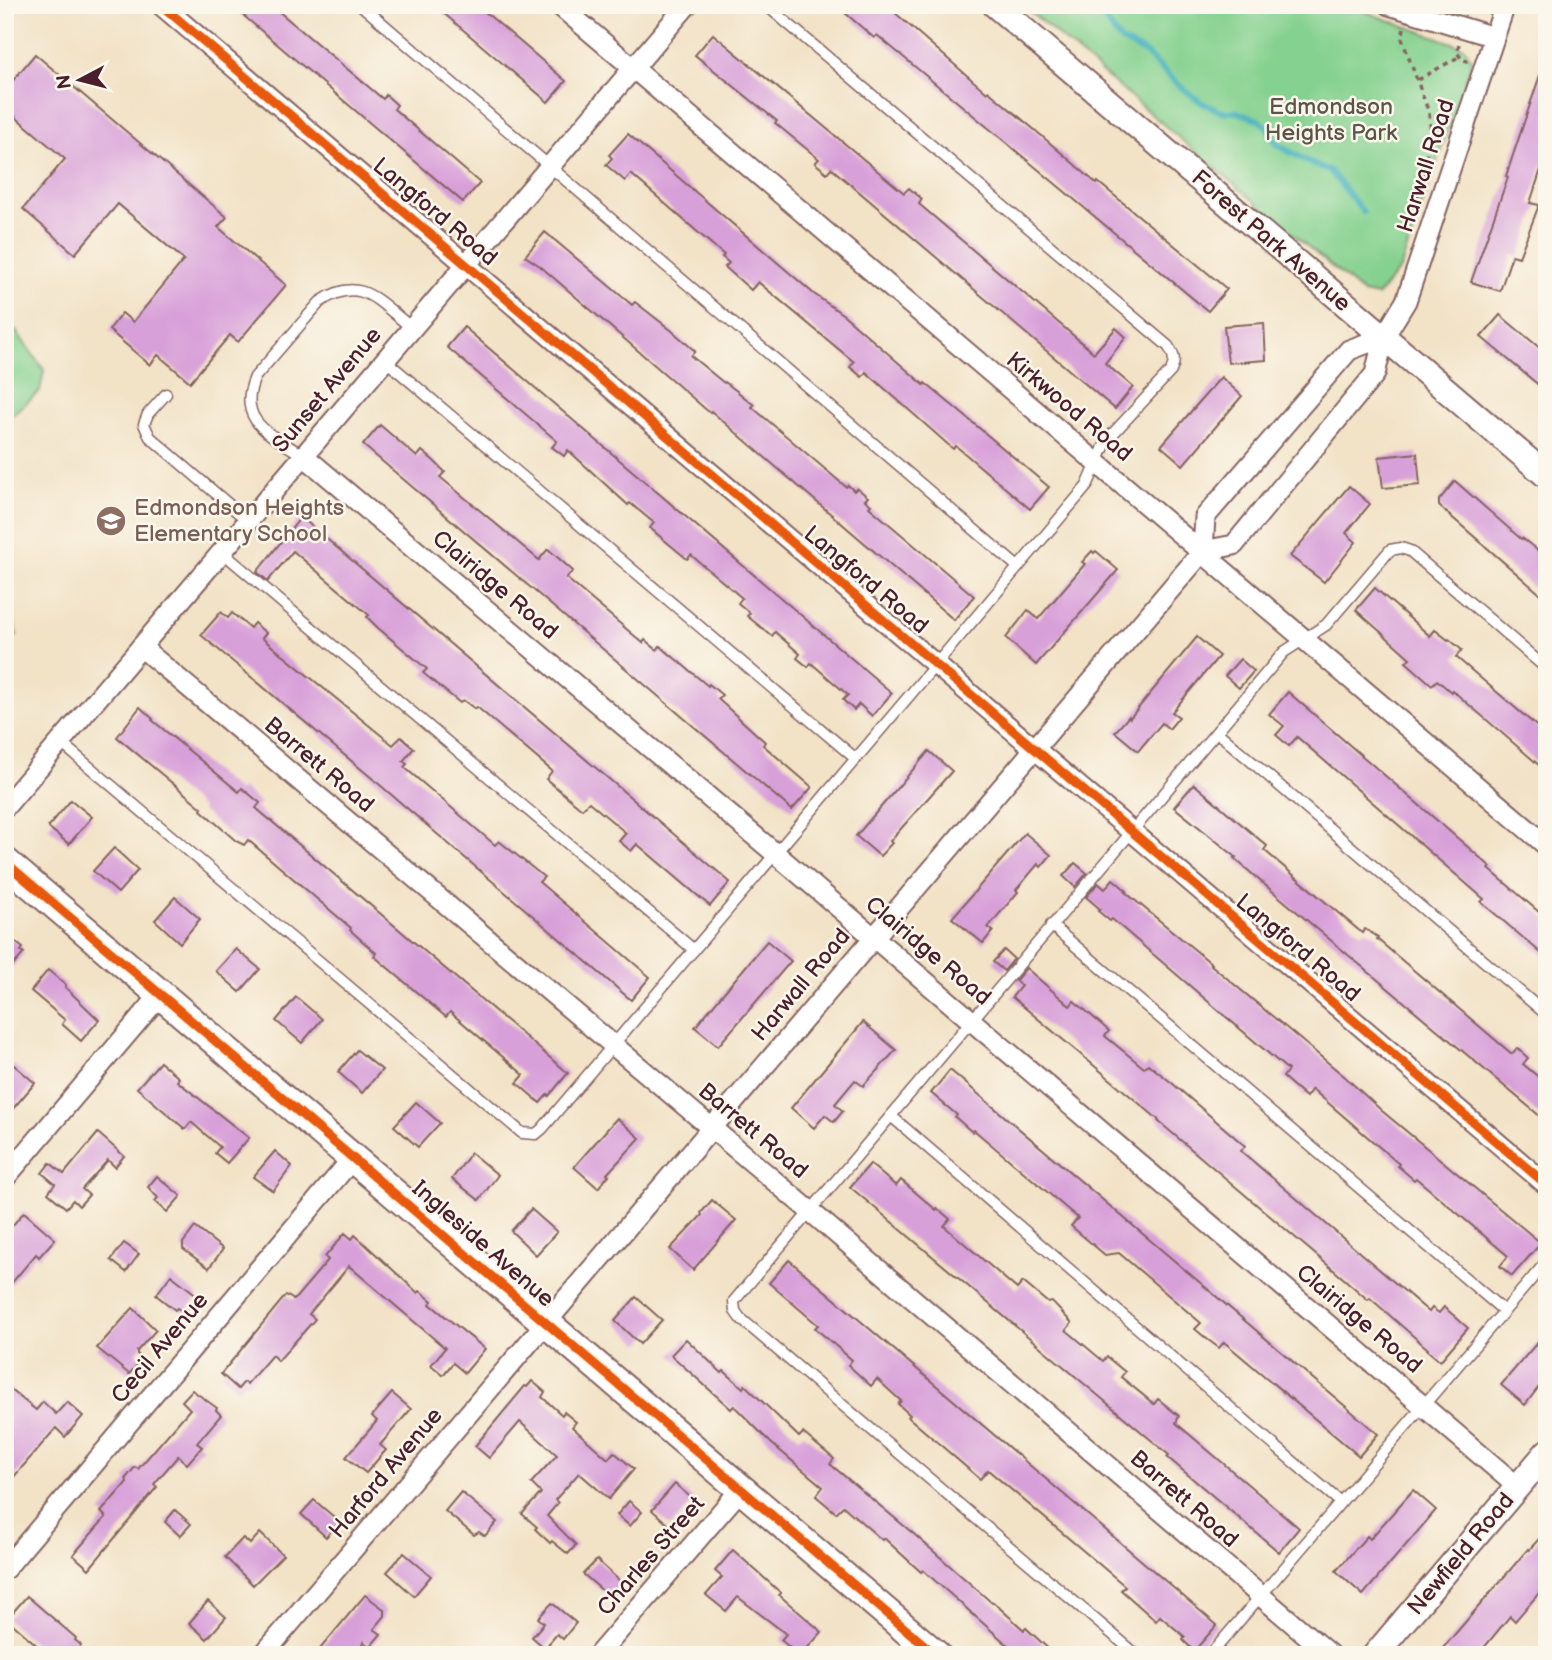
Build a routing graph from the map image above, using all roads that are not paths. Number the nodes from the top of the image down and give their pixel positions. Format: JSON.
{"nodes":[{"id":1,"x":161,"y":5,"type":"edge"},
{"id":2,"x":361,"y":5,"type":"edge"},
{"id":3,"x":559,"y":5,"type":"edge"},
{"id":4,"x":687,"y":5,"type":"edge"},
{"id":5,"x":766,"y":5,"type":"edge"},
{"id":6,"x":995,"y":5,"type":"edge"},
{"id":7,"x":1389,"y":5,"type":"edge"},
{"id":8,"x":1505,"y":5,"type":"edge"},
{"id":9,"x":1494,"y":37,"type":"junction"},
{"id":10,"x":633,"y":68,"type":"junction"},
{"id":11,"x":550,"y":166,"type":"junction"},
{"id":12,"x":467,"y":264,"type":"junction"},
{"id":13,"x":412,"y":328,"type":"junction"},
{"id":14,"x":1384,"y":337,"type":"junction"},
{"id":15,"x":385,"y":360,"type":"junction"},
{"id":16,"x":166,"y":394,"type":"dead end"},
{"id":17,"x":304,"y":456,"type":"junction"},
{"id":18,"x":1097,"y":464,"type":"junction"},
{"id":19,"x":1547,"y":477,"type":"edge"},
{"id":20,"x":248,"y":521,"type":"junction"},
{"id":21,"x":1203,"y":551,"type":"junction"},
{"id":22,"x":222,"y":552,"type":"junction"},
{"id":23,"x":1018,"y":567,"type":"junction"},
{"id":24,"x":1304,"y":639,"type":"junction"},
{"id":25,"x":141,"y":647,"type":"junction"},
{"id":26,"x":936,"y":666,"type":"junction"},
{"id":27,"x":1547,"y":669,"type":"edge"},
{"id":28,"x":1217,"y":732,"type":"junction"},
{"id":29,"x":60,"y":742,"type":"junction"},
{"id":30,"x":1036,"y":748,"type":"junction"},
{"id":31,"x":856,"y":759,"type":"junction"},
{"id":32,"x":5,"y":807,"type":"edge"},
{"id":33,"x":1133,"y":833,"type":"junction"},
{"id":34,"x":1547,"y":846,"type":"edge"},
{"id":35,"x":776,"y":853,"type":"junction"},
{"id":36,"x":5,"y":862,"type":"edge"},
{"id":37,"x":1051,"y":925,"type":"junction"},
{"id":38,"x":873,"y":937,"type":"junction"},
{"id":39,"x":694,"y":950,"type":"junction"},
{"id":40,"x":161,"y":994,"type":"junction"},
{"id":41,"x":1547,"y":1015,"type":"edge"},
{"id":42,"x":972,"y":1021,"type":"junction"},
{"id":43,"x":613,"y":1045,"type":"junction"},
{"id":44,"x":891,"y":1116,"type":"junction"},
{"id":45,"x":712,"y":1128,"type":"junction"},
{"id":46,"x":353,"y":1157,"type":"junction"},
{"id":47,"x":5,"y":1178,"type":"edge"},
{"id":48,"x":1547,"y":1185,"type":"edge"},
{"id":49,"x":810,"y":1211,"type":"junction"},
{"id":50,"x":1547,"y":1261,"type":"edge"},
{"id":51,"x":1504,"y":1311,"type":"junction"},
{"id":52,"x":545,"y":1323,"type":"junction"},
{"id":53,"x":1423,"y":1406,"type":"junction"},
{"id":54,"x":1547,"y":1452,"type":"edge"},
{"id":55,"x":1518,"y":1487,"type":"junction"},
{"id":56,"x":741,"y":1489,"type":"junction"},
{"id":57,"x":1339,"y":1501,"type":"junction"},
{"id":58,"x":5,"y":1569,"type":"edge"},
{"id":59,"x":1260,"y":1596,"type":"junction"},
{"id":60,"x":1547,"y":1647,"type":"edge"},
{"id":61,"x":932,"y":1654,"type":"edge"},
{"id":62,"x":263,"y":1655,"type":"edge"},
{"id":63,"x":598,"y":1655,"type":"edge"},
{"id":64,"x":1137,"y":1655,"type":"edge"},
{"id":65,"x":1210,"y":1655,"type":"edge"},
{"id":66,"x":1330,"y":1655,"type":"edge"},
{"id":67,"x":1375,"y":1655,"type":"edge"},
{"id":68,"x":1540,"y":1655,"type":"edge"}],
"edges":[{"from":1,"to":12,"type":"street","name":"Langford Road"},
{"from":2,"to":11,"type":"lane"},
{"from":3,"to":10,"type":"street","name":"Kirkwood Road"},
{"from":4,"to":10,"type":"street","name":"Sunset Avenue"},
{"from":5,"to":18,"type":"lane"},
{"from":6,"to":14,"type":"street","name":"Forest Park Avenue"},
{"from":7,"to":9,"type":"street"},
{"from":8,"to":9,"type":"street","name":"Harwall Road"},
{"from":9,"to":14,"type":"street","name":"Harwall Road"},
{"from":10,"to":11,"type":"street","name":"Sunset Avenue"},
{"from":10,"to":18,"type":"street","name":"Kirkwood Road"},
{"from":11,"to":12,"type":"street","name":"Sunset Avenue"},
{"from":11,"to":23,"type":"lane"},
{"from":12,"to":13,"type":"street","name":"Sunset Avenue"},
{"from":12,"to":26,"type":"street","name":"Langford Road"},
{"from":13,"to":15,"type":"street","name":"Sunset Avenue"},
{"from":13,"to":17,"type":"lane"},
{"from":14,"to":19,"type":"street","name":"Forest Park Avenue"},
{"from":14,"to":21,"type":"street","name":"Harwall Road"},
{"from":14,"to":21,"type":"street"},
{"from":15,"to":17,"type":"street","name":"Sunset Avenue"},
{"from":15,"to":31,"type":"lane"},
{"from":16,"to":20,"type":"lane"},
{"from":17,"to":20,"type":"street","name":"Sunset Avenue"},
{"from":17,"to":35,"type":"street","name":"Clairidge Road"},
{"from":18,"to":21,"type":"street","name":"Kirkwood Road"},
{"from":18,"to":23,"type":"lane"},
{"from":20,"to":22,"type":"street","name":"Sunset Avenue"},
{"from":21,"to":24,"type":"street","name":"Kirkwood Road"},
{"from":21,"to":30,"type":"street","name":"Harwall Road"},
{"from":22,"to":25,"type":"street","name":"Sunset Avenue"},
{"from":22,"to":39,"type":"lane"},
{"from":23,"to":26,"type":"lane"},
{"from":24,"to":27,"type":"lane"},
{"from":24,"to":28,"type":"lane"},
{"from":24,"to":34,"type":"street","name":"Kirkwood Road"},
{"from":25,"to":29,"type":"street","name":"Sunset Avenue"},
{"from":25,"to":43,"type":"street","name":"Barrett Road"},
{"from":26,"to":30,"type":"street","name":"Langford Road"},
{"from":26,"to":31,"type":"lane"},
{"from":28,"to":33,"type":"lane"},
{"from":28,"to":41,"type":"lane"},
{"from":29,"to":32,"type":"street","name":"Sunset Avenue"},
{"from":29,"to":43,"type":"lane"},
{"from":30,"to":33,"type":"street","name":"Langford Road"},
{"from":30,"to":38,"type":"street","name":"Harwall Road"},
{"from":31,"to":35,"type":"lane"},
{"from":33,"to":37,"type":"lane"},
{"from":33,"to":48,"type":"street","name":"Langford Road"},
{"from":35,"to":38,"type":"street","name":"Clairidge Road"},
{"from":35,"to":39,"type":"lane"},
{"from":36,"to":40,"type":"main road","name":"Ingleside Avenue"},
{"from":37,"to":42,"type":"lane"},
{"from":37,"to":51,"type":"lane"},
{"from":38,"to":42,"type":"street","name":"Clairidge Road"},
{"from":38,"to":45,"type":"street","name":"Harwall Road"},
{"from":39,"to":43,"type":"lane"},
{"from":40,"to":46,"type":"main road","name":"Ingleside Avenue"},
{"from":40,"to":47,"type":"street"},
{"from":42,"to":44,"type":"lane"},
{"from":42,"to":53,"type":"street","name":"Clairidge Road"},
{"from":43,"to":45,"type":"street","name":"Barrett Road"},
{"from":44,"to":49,"type":"lane"},
{"from":44,"to":57,"type":"lane"},
{"from":45,"to":49,"type":"street","name":"Barrett Road"},
{"from":45,"to":52,"type":"street","name":"Harwall Road"},
{"from":46,"to":52,"type":"main road","name":"Ingleside Avenue"},
{"from":46,"to":58,"type":"street","name":"Cecil Avenue"},
{"from":49,"to":59,"type":"street","name":"Barrett Road"},
{"from":49,"to":64,"type":"lane"},
{"from":50,"to":51,"type":"lane"},
{"from":51,"to":53,"type":"lane"},
{"from":52,"to":56,"type":"main road","name":"Ingleside Avenue"},
{"from":52,"to":62,"type":"street","name":"Harford Avenue"},
{"from":53,"to":55,"type":"street","name":"Clairidge Road"},
{"from":53,"to":57,"type":"lane"},
{"from":54,"to":55,"type":"street","name":"Newfield Road"},
{"from":55,"to":67,"type":"street","name":"Newfield Road"},
{"from":56,"to":61,"type":"main road","name":"Ingleside Avenue"},
{"from":56,"to":63,"type":"street","name":"Charles Street"},
{"from":57,"to":59,"type":"lane"},
{"from":59,"to":65,"type":"lane"},
{"from":59,"to":66,"type":"street","name":"Barrett Road"},
{"from":60,"to":68,"type":"lane"}]}
